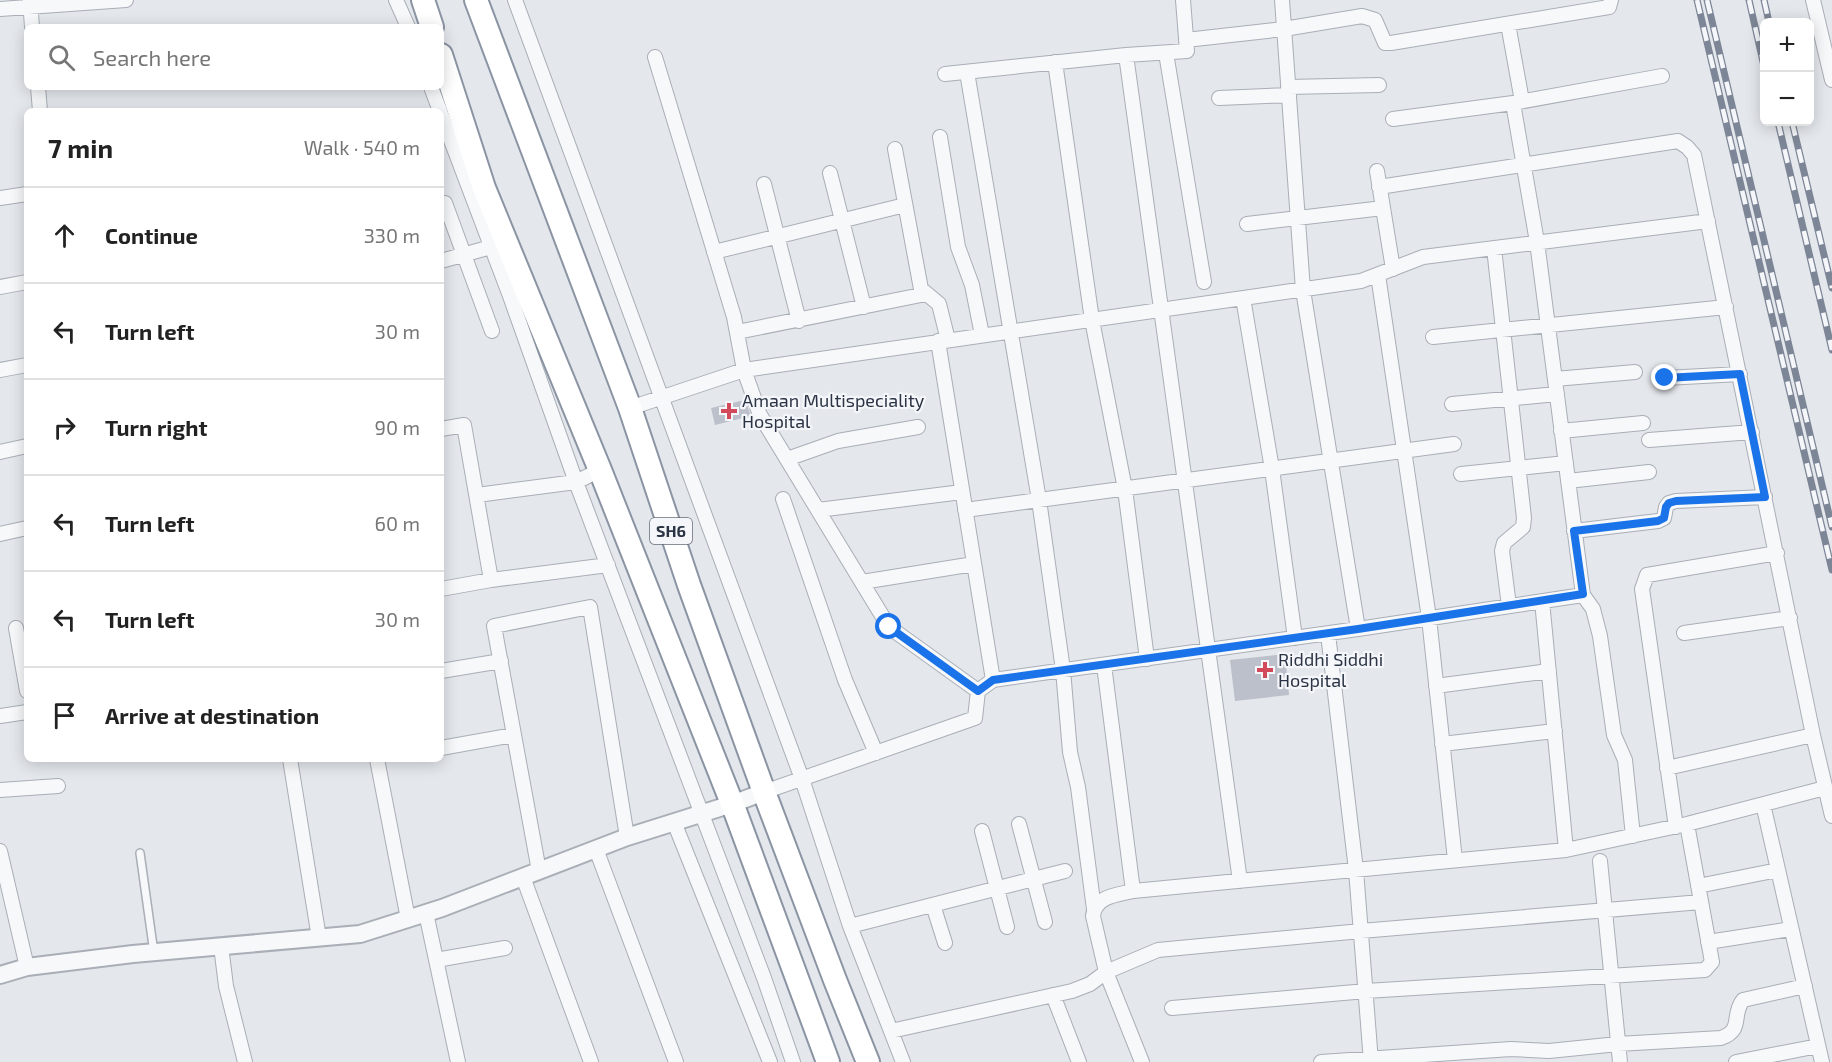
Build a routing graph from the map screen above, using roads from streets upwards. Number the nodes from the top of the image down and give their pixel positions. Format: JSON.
{"nodes":[{"id":1,"x":126,"y":0,"type":"edge"},
{"id":2,"x":396,"y":0,"type":"edge"},
{"id":3,"x":423,"y":0,"type":"edge"},
{"id":4,"x":476,"y":0,"type":"edge"},
{"id":5,"x":515,"y":0,"type":"edge"},
{"id":6,"x":1183,"y":0,"type":"edge"},
{"id":7,"x":1282,"y":0,"type":"edge"},
{"id":8,"x":1611,"y":0,"type":"edge"},
{"id":9,"x":1813,"y":0,"type":"edge"},
{"id":10,"x":30,"y":3,"type":"edge"},
{"id":11,"x":0,"y":9,"type":"edge"},
{"id":12,"x":32,"y":24,"type":"edge"},
{"id":13,"x":407,"y":24,"type":"edge"},
{"id":14,"x":431,"y":24,"type":"edge"},
{"id":15,"x":1508,"y":24,"type":"junction"},
{"id":16,"x":1284,"y":29,"type":"junction"},
{"id":17,"x":1186,"y":40,"type":"junction"},
{"id":18,"x":1166,"y":53,"type":"junction"},
{"id":19,"x":1126,"y":55,"type":"junction"},
{"id":20,"x":655,"y":57,"type":"dead end"},
{"id":21,"x":1055,"y":62,"type":"junction"},
{"id":22,"x":444,"y":64,"type":"edge"},
{"id":23,"x":967,"y":72,"type":"junction"},
{"id":24,"x":945,"y":74,"type":"dead end"},
{"id":25,"x":1662,"y":76,"type":"dead end"},
{"id":26,"x":1832,"y":80,"type":"edge"},
{"id":27,"x":1379,"y":85,"type":"dead end"},
{"id":28,"x":38,"y":90,"type":"edge"},
{"id":29,"x":431,"y":90,"type":"edge"},
{"id":30,"x":1289,"y":91,"type":"junction"},
{"id":31,"x":1219,"y":98,"type":"dead end"},
{"id":32,"x":1517,"y":102,"type":"junction"},
{"id":33,"x":40,"y":108,"type":"edge"},
{"id":34,"x":438,"y":108,"type":"edge"},
{"id":35,"x":1393,"y":119,"type":"dead end"},
{"id":36,"x":444,"y":124,"type":"edge"},
{"id":37,"x":940,"y":138,"type":"dead end"},
{"id":38,"x":895,"y":149,"type":"dead end"},
{"id":39,"x":1524,"y":166,"type":"junction"},
{"id":40,"x":1377,"y":171,"type":"dead end"},
{"id":41,"x":830,"y":173,"type":"dead end"},
{"id":42,"x":764,"y":184,"type":"dead end"},
{"id":43,"x":1379,"y":188,"type":"junction"},
{"id":44,"x":24,"y":194,"type":"edge"},
{"id":45,"x":0,"y":198,"type":"edge"},
{"id":46,"x":445,"y":202,"type":"dead end"},
{"id":47,"x":905,"y":205,"type":"junction"},
{"id":48,"x":1383,"y":208,"type":"junction"},
{"id":49,"x":1298,"y":218,"type":"junction"},
{"id":50,"x":841,"y":220,"type":"junction"},
{"id":51,"x":1708,"y":221,"type":"junction"},
{"id":52,"x":1247,"y":224,"type":"dead end"},
{"id":53,"x":778,"y":236,"type":"junction"},
{"id":54,"x":1537,"y":242,"type":"junction"},
{"id":55,"x":491,"y":247,"type":"junction"},
{"id":56,"x":1494,"y":248,"type":"junction"},
{"id":57,"x":714,"y":252,"type":"junction"},
{"id":58,"x":463,"y":255,"type":"junction"},
{"id":59,"x":444,"y":260,"type":"edge"},
{"id":60,"x":1393,"y":269,"type":"junction"},
{"id":61,"x":1378,"y":275,"type":"junction"},
{"id":62,"x":24,"y":282,"type":"edge"},
{"id":63,"x":1204,"y":282,"type":"dead end"},
{"id":64,"x":0,"y":286,"type":"edge"},
{"id":65,"x":1303,"y":290,"type":"junction"},
{"id":66,"x":926,"y":294,"type":"junction"},
{"id":67,"x":1243,"y":298,"type":"junction"},
{"id":68,"x":864,"y":307,"type":"junction"},
{"id":69,"x":1726,"y":307,"type":"junction"},
{"id":70,"x":1159,"y":310,"type":"junction"},
{"id":71,"x":1092,"y":320,"type":"junction"},
{"id":72,"x":799,"y":321,"type":"junction"},
{"id":73,"x":1547,"y":325,"type":"junction"},
{"id":74,"x":492,"y":330,"type":"dead end"},
{"id":75,"x":1502,"y":330,"type":"junction"},
{"id":76,"x":1011,"y":331,"type":"junction"},
{"id":77,"x":737,"y":332,"type":"junction"},
{"id":78,"x":982,"y":335,"type":"junction"},
{"id":79,"x":1433,"y":337,"type":"dead end"},
{"id":80,"x":943,"y":341,"type":"junction"},
{"id":81,"x":24,"y":366,"type":"edge"},
{"id":82,"x":0,"y":370,"type":"edge"},
{"id":83,"x":744,"y":370,"type":"junction"},
{"id":84,"x":1635,"y":372,"type":"dead end"},
{"id":85,"x":1740,"y":374,"type":"junction"},
{"id":86,"x":1665,"y":378,"type":"dead end"},
{"id":87,"x":1555,"y":379,"type":"junction"},
{"id":88,"x":1557,"y":394,"type":"junction"},
{"id":89,"x":662,"y":397,"type":"junction"},
{"id":90,"x":1510,"y":398,"type":"junction"},
{"id":91,"x":1452,"y":404,"type":"dead end"},
{"id":92,"x":630,"y":408,"type":"junction"},
{"id":93,"x":1643,"y":423,"type":"dead end"},
{"id":94,"x":918,"y":427,"type":"dead end"},
{"id":95,"x":444,"y":428,"type":"edge"},
{"id":96,"x":1561,"y":431,"type":"junction"},
{"id":97,"x":1752,"y":432,"type":"junction"},
{"id":98,"x":1648,"y":440,"type":"dead end"},
{"id":99,"x":1454,"y":444,"type":"dead end"},
{"id":100,"x":24,"y":447,"type":"edge"},
{"id":101,"x":1405,"y":451,"type":"junction"},
{"id":102,"x":0,"y":452,"type":"edge"},
{"id":103,"x":787,"y":459,"type":"junction"},
{"id":104,"x":1331,"y":461,"type":"junction"},
{"id":105,"x":1566,"y":463,"type":"junction"},
{"id":106,"x":1518,"y":468,"type":"junction"},
{"id":107,"x":1272,"y":469,"type":"junction"},
{"id":108,"x":600,"y":470,"type":"junction"},
{"id":109,"x":1648,"y":472,"type":"dead end"},
{"id":110,"x":1461,"y":474,"type":"dead end"},
{"id":111,"x":1184,"y":480,"type":"junction"},
{"id":112,"x":1568,"y":481,"type":"junction"},
{"id":113,"x":576,"y":482,"type":"junction"},
{"id":114,"x":1125,"y":489,"type":"junction"},
{"id":115,"x":962,"y":492,"type":"junction"},
{"id":116,"x":477,"y":495,"type":"junction"},
{"id":117,"x":1765,"y":497,"type":"junction"},
{"id":118,"x":783,"y":499,"type":"dead end"},
{"id":119,"x":1039,"y":500,"type":"junction"},
{"id":120,"x":818,"y":510,"type":"junction"},
{"id":121,"x":965,"y":510,"type":"junction"},
{"id":122,"x":24,"y":529,"type":"edge"},
{"id":123,"x":1574,"y":531,"type":"junction"},
{"id":124,"x":0,"y":534,"type":"edge"},
{"id":125,"x":1777,"y":553,"type":"junction"},
{"id":126,"x":974,"y":564,"type":"junction"},
{"id":127,"x":608,"y":565,"type":"junction"},
{"id":128,"x":491,"y":580,"type":"junction"},
{"id":129,"x":862,"y":582,"type":"junction"},
{"id":130,"x":444,"y":588,"type":"edge"},
{"id":131,"x":1583,"y":594,"type":"junction"},
{"id":132,"x":1542,"y":601,"type":"junction"},
{"id":133,"x":1509,"y":606,"type":"junction"},
{"id":134,"x":1429,"y":618,"type":"junction"},
{"id":135,"x":1790,"y":618,"type":"junction"},
{"id":136,"x":16,"y":628,"type":"dead end"},
{"id":137,"x":1358,"y":629,"type":"junction"},
{"id":138,"x":1328,"y":633,"type":"junction"},
{"id":139,"x":1683,"y":633,"type":"dead end"},
{"id":140,"x":1295,"y":638,"type":"junction"},
{"id":141,"x":1210,"y":650,"type":"junction"},
{"id":142,"x":1147,"y":659,"type":"junction"},
{"id":143,"x":501,"y":661,"type":"junction"},
{"id":144,"x":24,"y":665,"type":"edge"},
{"id":145,"x":1104,"y":665,"type":"junction"},
{"id":146,"x":444,"y":670,"type":"edge"},
{"id":147,"x":1063,"y":670,"type":"junction"},
{"id":148,"x":1549,"y":671,"type":"junction"},
{"id":149,"x":993,"y":680,"type":"junction"},
{"id":150,"x":1436,"y":686,"type":"junction"},
{"id":151,"x":978,"y":691,"type":"junction"},
{"id":152,"x":24,"y":712,"type":"edge"},
{"id":153,"x":0,"y":716,"type":"edge"},
{"id":154,"x":1555,"y":731,"type":"junction"},
{"id":155,"x":514,"y":735,"type":"junction"},
{"id":156,"x":1813,"y":735,"type":"junction"},
{"id":157,"x":1442,"y":744,"type":"junction"},
{"id":158,"x":444,"y":747,"type":"edge"},
{"id":159,"x":876,"y":753,"type":"junction"},
{"id":160,"x":290,"y":762,"type":"edge"},
{"id":161,"x":378,"y":762,"type":"edge"},
{"id":162,"x":1667,"y":768,"type":"junction"},
{"id":163,"x":802,"y":778,"type":"junction"},
{"id":164,"x":58,"y":786,"type":"dead end"},
{"id":165,"x":1825,"y":788,"type":"junction"},
{"id":166,"x":0,"y":790,"type":"edge"},
{"id":167,"x":764,"y":792,"type":"junction"},
{"id":168,"x":732,"y":804,"type":"junction"},
{"id":169,"x":1763,"y":804,"type":"junction"},
{"id":170,"x":702,"y":813,"type":"junction"},
{"id":171,"x":1832,"y":816,"type":"edge"},
{"id":172,"x":674,"y":822,"type":"junction"},
{"id":173,"x":1019,"y":824,"type":"dead end"},
{"id":174,"x":1681,"y":825,"type":"junction"},
{"id":175,"x":982,"y":831,"type":"dead end"},
{"id":176,"x":1633,"y":836,"type":"junction"},
{"id":177,"x":627,"y":837,"type":"junction"},
{"id":178,"x":596,"y":849,"type":"junction"},
{"id":179,"x":1566,"y":850,"type":"junction"},
{"id":180,"x":0,"y":851,"type":"edge"},
{"id":181,"x":1455,"y":860,"type":"junction"},
{"id":182,"x":1600,"y":861,"type":"dead end"},
{"id":183,"x":1356,"y":870,"type":"junction"},
{"id":184,"x":1778,"y":870,"type":"junction"},
{"id":185,"x":540,"y":871,"type":"junction"},
{"id":186,"x":1065,"y":871,"type":"dead end"},
{"id":187,"x":523,"y":877,"type":"junction"},
{"id":188,"x":1035,"y":878,"type":"junction"},
{"id":189,"x":1240,"y":881,"type":"junction"},
{"id":190,"x":1698,"y":886,"type":"junction"},
{"id":191,"x":996,"y":888,"type":"junction"},
{"id":192,"x":1133,"y":891,"type":"junction"},
{"id":193,"x":1701,"y":902,"type":"junction"},
{"id":194,"x":933,"y":904,"type":"junction"},
{"id":195,"x":1094,"y":909,"type":"junction"},
{"id":196,"x":1605,"y":911,"type":"junction"},
{"id":197,"x":426,"y":913,"type":"junction"},
{"id":198,"x":408,"y":919,"type":"junction"},
{"id":199,"x":1045,"y":922,"type":"dead end"},
{"id":200,"x":850,"y":926,"type":"junction"},
{"id":201,"x":1007,"y":927,"type":"dead end"},
{"id":202,"x":1791,"y":929,"type":"junction"},
{"id":203,"x":1361,"y":931,"type":"junction"},
{"id":204,"x":319,"y":938,"type":"junction"},
{"id":205,"x":1708,"y":942,"type":"junction"},
{"id":206,"x":945,"y":943,"type":"dead end"},
{"id":207,"x":221,"y":946,"type":"junction"},
{"id":208,"x":505,"y":948,"type":"dead end"},
{"id":209,"x":436,"y":960,"type":"junction"},
{"id":210,"x":27,"y":967,"type":"junction"},
{"id":211,"x":1106,"y":972,"type":"junction"},
{"id":212,"x":0,"y":975,"type":"edge"},
{"id":213,"x":1611,"y":976,"type":"junction"},
{"id":214,"x":1804,"y":986,"type":"junction"},
{"id":215,"x":1366,"y":991,"type":"junction"},
{"id":216,"x":1053,"y":995,"type":"junction"},
{"id":217,"x":1172,"y":1008,"type":"dead end"},
{"id":218,"x":891,"y":1031,"type":"junction"},
{"id":219,"x":1618,"y":1044,"type":"junction"},
{"id":220,"x":1818,"y":1046,"type":"junction"},
{"id":221,"x":1371,"y":1060,"type":"edge"},
{"id":222,"x":245,"y":1062,"type":"edge"},
{"id":223,"x":458,"y":1062,"type":"edge"},
{"id":224,"x":591,"y":1062,"type":"edge"},
{"id":225,"x":676,"y":1062,"type":"edge"},
{"id":226,"x":770,"y":1062,"type":"edge"},
{"id":227,"x":793,"y":1062,"type":"edge"},
{"id":228,"x":828,"y":1062,"type":"edge"},
{"id":229,"x":868,"y":1062,"type":"edge"},
{"id":230,"x":903,"y":1062,"type":"edge"},
{"id":231,"x":1079,"y":1062,"type":"edge"},
{"id":232,"x":1142,"y":1062,"type":"edge"},
{"id":233,"x":1321,"y":1062,"type":"edge"},
{"id":234,"x":1620,"y":1062,"type":"edge"},
{"id":235,"x":1736,"y":1062,"type":"edge"},
{"id":236,"x":1822,"y":1062,"type":"edge"}],
"edges":[{"from":1,"to":10,"type":"street"},
{"from":2,"to":13,"type":"street"},
{"from":3,"to":14,"type":"highway"},
{"from":4,"to":92,"type":"highway","number":"SH6"},
{"from":5,"to":89,"type":"street"},
{"from":6,"to":17,"type":"street"},
{"from":7,"to":16,"type":"street"},
{"from":8,"to":15,"type":"street"},
{"from":9,"to":26,"type":"street"},
{"from":10,"to":11,"type":"street"},
{"from":10,"to":12,"type":"street"},
{"from":15,"to":16,"type":"street"},
{"from":15,"to":32,"type":"street"},
{"from":16,"to":17,"type":"street"},
{"from":16,"to":30,"type":"street"},
{"from":17,"to":18,"type":"street"},
{"from":18,"to":19,"type":"street"},
{"from":18,"to":63,"type":"street"},
{"from":19,"to":21,"type":"street"},
{"from":19,"to":70,"type":"street"},
{"from":20,"to":57,"type":"street"},
{"from":21,"to":23,"type":"street"},
{"from":21,"to":71,"type":"street"},
{"from":22,"to":108,"type":"highway"},
{"from":23,"to":24,"type":"street"},
{"from":23,"to":76,"type":"street"},
{"from":25,"to":32,"type":"street"},
{"from":27,"to":30,"type":"street"},
{"from":28,"to":33,"type":"street"},
{"from":29,"to":34,"type":"street"},
{"from":30,"to":31,"type":"street"},
{"from":30,"to":49,"type":"street"},
{"from":32,"to":35,"type":"street"},
{"from":32,"to":39,"type":"street"},
{"from":36,"to":55,"type":"street"},
{"from":37,"to":78,"type":"street"},
{"from":38,"to":47,"type":"street"},
{"from":39,"to":43,"type":"street"},
{"from":39,"to":51,"type":"street"},
{"from":39,"to":54,"type":"street"},
{"from":40,"to":43,"type":"street"},
{"from":41,"to":50,"type":"street"},
{"from":42,"to":53,"type":"street"},
{"from":43,"to":48,"type":"street"},
{"from":44,"to":45,"type":"street"},
{"from":46,"to":58,"type":"street"},
{"from":47,"to":50,"type":"street"},
{"from":47,"to":66,"type":"street"},
{"from":48,"to":49,"type":"street"},
{"from":48,"to":60,"type":"street"},
{"from":49,"to":52,"type":"street"},
{"from":49,"to":65,"type":"street"},
{"from":50,"to":53,"type":"street"},
{"from":50,"to":68,"type":"street"},
{"from":51,"to":54,"type":"street"},
{"from":51,"to":69,"type":"street"},
{"from":53,"to":57,"type":"street"},
{"from":53,"to":72,"type":"street"},
{"from":54,"to":56,"type":"street"},
{"from":54,"to":73,"type":"street"},
{"from":55,"to":58,"type":"street"},
{"from":55,"to":113,"type":"street"},
{"from":56,"to":60,"type":"street"},
{"from":56,"to":75,"type":"street"},
{"from":57,"to":77,"type":"street"},
{"from":58,"to":59,"type":"street"},
{"from":58,"to":74,"type":"street"},
{"from":60,"to":61,"type":"street"},
{"from":61,"to":65,"type":"street"},
{"from":61,"to":101,"type":"street"},
{"from":62,"to":64,"type":"street"},
{"from":65,"to":67,"type":"street"},
{"from":65,"to":104,"type":"street"},
{"from":66,"to":68,"type":"street"},
{"from":66,"to":80,"type":"street"},
{"from":67,"to":70,"type":"street"},
{"from":67,"to":107,"type":"street"},
{"from":68,"to":72,"type":"street"},
{"from":69,"to":73,"type":"street"},
{"from":69,"to":85,"type":"street"},
{"from":70,"to":71,"type":"street"},
{"from":70,"to":111,"type":"street"},
{"from":71,"to":76,"type":"street"},
{"from":71,"to":114,"type":"street"},
{"from":72,"to":77,"type":"street"},
{"from":73,"to":75,"type":"street"},
{"from":73,"to":87,"type":"street"},
{"from":75,"to":79,"type":"street"},
{"from":75,"to":90,"type":"street"},
{"from":76,"to":78,"type":"street"},
{"from":76,"to":119,"type":"street"},
{"from":77,"to":83,"type":"street"},
{"from":78,"to":80,"type":"street"},
{"from":80,"to":83,"type":"street"},
{"from":80,"to":115,"type":"street"},
{"from":81,"to":82,"type":"street"},
{"from":83,"to":89,"type":"street"},
{"from":83,"to":103,"type":"street"},
{"from":84,"to":87,"type":"street"},
{"from":85,"to":86,"type":"street"},
{"from":85,"to":97,"type":"street"},
{"from":87,"to":88,"type":"street"},
{"from":88,"to":90,"type":"street"},
{"from":88,"to":96,"type":"street"},
{"from":89,"to":92,"type":"street"},
{"from":89,"to":163,"type":"street"},
{"from":90,"to":91,"type":"street"},
{"from":90,"to":106,"type":"street"},
{"from":92,"to":167,"type":"highway","number":"SH6"},
{"from":93,"to":96,"type":"street"},
{"from":94,"to":103,"type":"street"},
{"from":95,"to":116,"type":"street"},
{"from":96,"to":105,"type":"street"},
{"from":97,"to":98,"type":"street"},
{"from":97,"to":117,"type":"street"},
{"from":99,"to":101,"type":"street"},
{"from":100,"to":102,"type":"street"},
{"from":101,"to":104,"type":"street"},
{"from":101,"to":134,"type":"street"},
{"from":103,"to":120,"type":"street"},
{"from":104,"to":107,"type":"street"},
{"from":104,"to":137,"type":"street"},
{"from":105,"to":106,"type":"street"},
{"from":105,"to":112,"type":"street"},
{"from":106,"to":110,"type":"street"},
{"from":106,"to":133,"type":"street"},
{"from":107,"to":111,"type":"street"},
{"from":107,"to":140,"type":"street"},
{"from":108,"to":113,"type":"street"},
{"from":108,"to":168,"type":"highway"},
{"from":109,"to":112,"type":"street"},
{"from":111,"to":114,"type":"street"},
{"from":111,"to":141,"type":"street"},
{"from":112,"to":123,"type":"street"},
{"from":113,"to":116,"type":"street"},
{"from":113,"to":127,"type":"street"},
{"from":114,"to":119,"type":"street"},
{"from":114,"to":142,"type":"street"},
{"from":115,"to":120,"type":"street"},
{"from":115,"to":121,"type":"street"},
{"from":116,"to":128,"type":"street"},
{"from":117,"to":123,"type":"street"},
{"from":117,"to":125,"type":"street"},
{"from":118,"to":159,"type":"street"},
{"from":119,"to":121,"type":"street"},
{"from":119,"to":147,"type":"street"},
{"from":120,"to":129,"type":"street"},
{"from":121,"to":126,"type":"street"},
{"from":122,"to":124,"type":"street"},
{"from":123,"to":131,"type":"street"},
{"from":125,"to":135,"type":"street"},
{"from":125,"to":162,"type":"street"},
{"from":126,"to":129,"type":"street"},
{"from":126,"to":149,"type":"street"},
{"from":127,"to":128,"type":"street"},
{"from":127,"to":170,"type":"street"},
{"from":128,"to":130,"type":"street"},
{"from":129,"to":151,"type":"street"},
{"from":131,"to":132,"type":"street"},
{"from":131,"to":176,"type":"street"},
{"from":132,"to":133,"type":"street"},
{"from":132,"to":148,"type":"street"},
{"from":133,"to":134,"type":"street"},
{"from":134,"to":137,"type":"street"},
{"from":134,"to":150,"type":"street"},
{"from":135,"to":139,"type":"street"},
{"from":135,"to":156,"type":"street"},
{"from":136,"to":144,"type":"street"},
{"from":137,"to":138,"type":"street"},
{"from":138,"to":140,"type":"street"},
{"from":138,"to":183,"type":"street"},
{"from":140,"to":141,"type":"street"},
{"from":141,"to":142,"type":"street"},
{"from":141,"to":189,"type":"street"},
{"from":142,"to":145,"type":"street"},
{"from":143,"to":146,"type":"street"},
{"from":143,"to":155,"type":"street"},
{"from":143,"to":177,"type":"street"},
{"from":145,"to":147,"type":"street"},
{"from":145,"to":192,"type":"street"},
{"from":147,"to":149,"type":"street"},
{"from":147,"to":195,"type":"street"},
{"from":148,"to":150,"type":"street"},
{"from":148,"to":154,"type":"street"},
{"from":149,"to":151,"type":"street"},
{"from":150,"to":157,"type":"street"},
{"from":151,"to":159,"type":"street"},
{"from":152,"to":153,"type":"street"},
{"from":154,"to":157,"type":"street"},
{"from":154,"to":179,"type":"street"},
{"from":155,"to":158,"type":"street"},
{"from":155,"to":185,"type":"street"},
{"from":156,"to":162,"type":"street"},
{"from":156,"to":165,"type":"street"},
{"from":157,"to":181,"type":"street"},
{"from":159,"to":163,"type":"street"},
{"from":160,"to":204,"type":"street"},
{"from":161,"to":198,"type":"street"},
{"from":162,"to":174,"type":"street"},
{"from":163,"to":167,"type":"street"},
{"from":163,"to":200,"type":"street"},
{"from":164,"to":166,"type":"street"},
{"from":165,"to":169,"type":"street"},
{"from":165,"to":171,"type":"street"},
{"from":167,"to":168,"type":"street"},
{"from":167,"to":229,"type":"highway","number":"SH6"},
{"from":168,"to":170,"type":"street"},
{"from":168,"to":228,"type":"highway"},
{"from":169,"to":174,"type":"street"},
{"from":169,"to":184,"type":"street"},
{"from":170,"to":172,"type":"street"},
{"from":170,"to":227,"type":"street"},
{"from":172,"to":177,"type":"street"},
{"from":172,"to":226,"type":"street"},
{"from":173,"to":188,"type":"street"},
{"from":174,"to":176,"type":"street"},
{"from":174,"to":190,"type":"street"},
{"from":175,"to":191,"type":"street"},
{"from":176,"to":179,"type":"street"},
{"from":177,"to":178,"type":"street"},
{"from":178,"to":185,"type":"street"},
{"from":178,"to":225,"type":"street"},
{"from":179,"to":181,"type":"street"},
{"from":180,"to":210,"type":"street"},
{"from":181,"to":183,"type":"street"},
{"from":182,"to":196,"type":"street"},
{"from":183,"to":189,"type":"street"},
{"from":183,"to":203,"type":"street"},
{"from":184,"to":190,"type":"street"},
{"from":184,"to":202,"type":"street"},
{"from":185,"to":187,"type":"street"},
{"from":186,"to":188,"type":"street"},
{"from":187,"to":197,"type":"street"},
{"from":187,"to":224,"type":"street"},
{"from":188,"to":191,"type":"street"},
{"from":188,"to":199,"type":"street"},
{"from":189,"to":192,"type":"street"},
{"from":190,"to":193,"type":"street"},
{"from":191,"to":194,"type":"street"},
{"from":191,"to":201,"type":"street"},
{"from":192,"to":195,"type":"street"},
{"from":193,"to":196,"type":"street"},
{"from":193,"to":205,"type":"street"},
{"from":194,"to":200,"type":"street"},
{"from":194,"to":206,"type":"street"},
{"from":195,"to":211,"type":"street"},
{"from":196,"to":203,"type":"street"},
{"from":196,"to":213,"type":"street"},
{"from":197,"to":198,"type":"street"},
{"from":197,"to":209,"type":"street"},
{"from":198,"to":204,"type":"street"},
{"from":200,"to":218,"type":"street"},
{"from":202,"to":205,"type":"street"},
{"from":202,"to":214,"type":"street"},
{"from":203,"to":211,"type":"street"},
{"from":203,"to":215,"type":"street"},
{"from":204,"to":207,"type":"street"},
{"from":205,"to":213,"type":"street"},
{"from":207,"to":210,"type":"street"},
{"from":207,"to":222,"type":"street"},
{"from":208,"to":209,"type":"street"},
{"from":209,"to":223,"type":"street"},
{"from":210,"to":212,"type":"street"},
{"from":211,"to":216,"type":"street"},
{"from":211,"to":232,"type":"street"},
{"from":213,"to":215,"type":"street"},
{"from":213,"to":219,"type":"street"},
{"from":214,"to":219,"type":"street"},
{"from":214,"to":220,"type":"street"},
{"from":215,"to":217,"type":"street"},
{"from":215,"to":221,"type":"street"},
{"from":216,"to":218,"type":"street"},
{"from":216,"to":231,"type":"street"},
{"from":218,"to":230,"type":"street"},
{"from":219,"to":221,"type":"street"},
{"from":219,"to":234,"type":"street"},
{"from":220,"to":235,"type":"street"},
{"from":220,"to":236,"type":"street"},
{"from":221,"to":233,"type":"street"}]}
